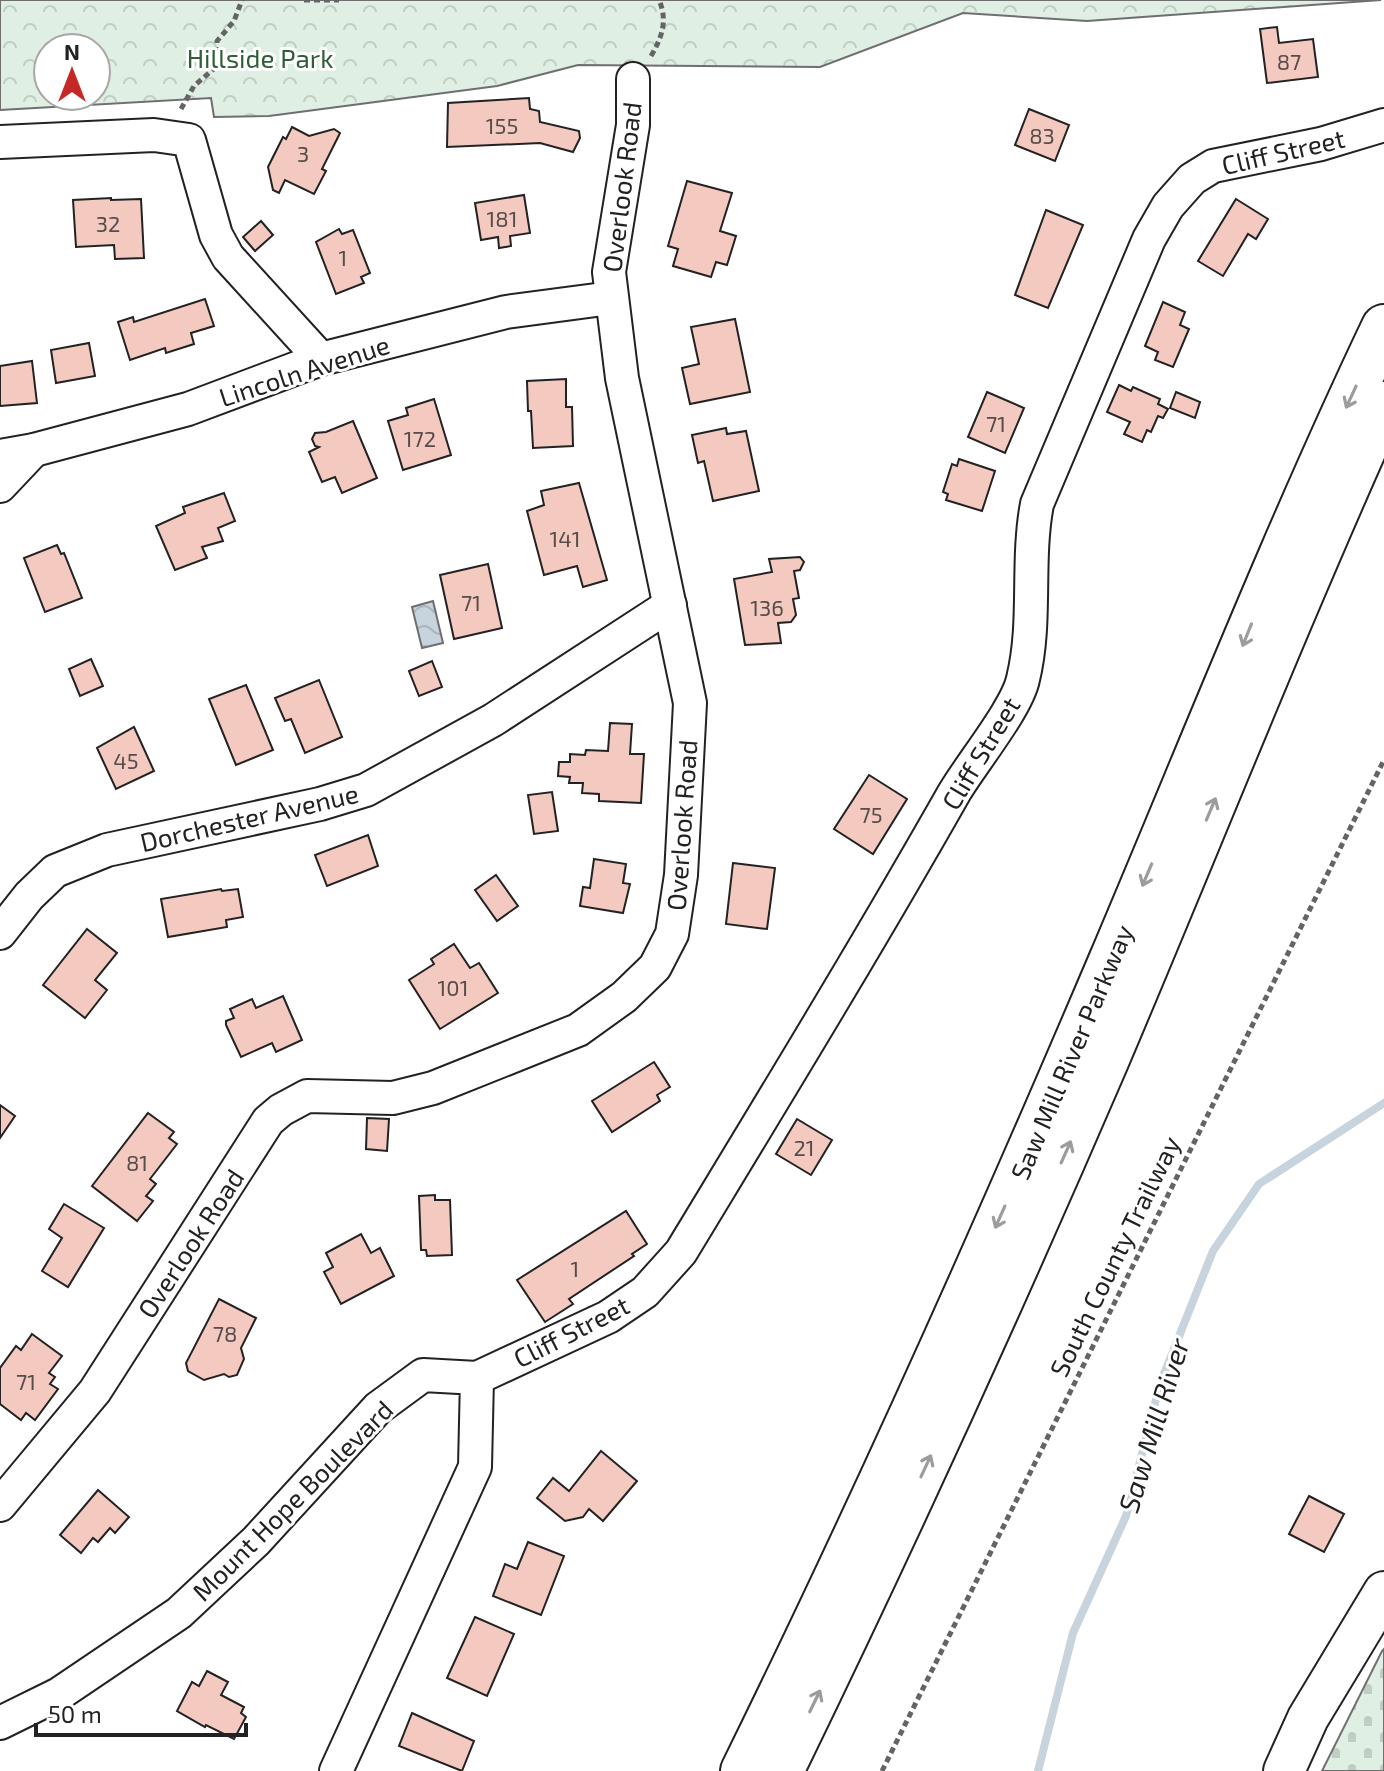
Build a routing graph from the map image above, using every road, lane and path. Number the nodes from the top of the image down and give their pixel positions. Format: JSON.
{"nodes":[{"id":1,"x":242,"y":0,"type":"edge"},
{"id":2,"x":304,"y":0,"type":"edge"},
{"id":3,"x":339,"y":0,"type":"edge"},
{"id":4,"x":659,"y":0,"type":"edge"},
{"id":5,"x":633,"y":79,"type":"joint"},
{"id":6,"x":1384,"y":125,"type":"edge"},
{"id":7,"x":182,"y":138,"type":"junction"},
{"id":8,"x":0,"y":142,"type":"edge"},
{"id":9,"x":611,"y":298,"type":"junction"},
{"id":10,"x":1384,"y":327,"type":"edge"},
{"id":11,"x":321,"y":359,"type":"junction"},
{"id":12,"x":1384,"y":404,"type":"edge"},
{"id":13,"x":34,"y":450,"type":"junction"},
{"id":14,"x":0,"y":456,"type":"edge"},
{"id":15,"x":0,"y":486,"type":"edge"},
{"id":16,"x":670,"y":605,"type":"junction"},
{"id":17,"x":1384,"y":760,"type":"edge"},
{"id":18,"x":0,"y":933,"type":"edge"},
{"id":19,"x":477,"y":1378,"type":"junction"},
{"id":20,"x":0,"y":1505,"type":"edge"},
{"id":21,"x":1384,"y":1592,"type":"edge"},
{"id":22,"x":0,"y":1723,"type":"edge"},
{"id":23,"x":336,"y":1771,"type":"edge"},
{"id":24,"x":743,"y":1771,"type":"edge"},
{"id":25,"x":781,"y":1771,"type":"edge"},
{"id":26,"x":882,"y":1771,"type":"edge"},
{"id":27,"x":1284,"y":1771,"type":"edge"}],
"edges":[{"from":1,"to":7,"type":"path"},
{"from":2,"to":3,"type":"path"},
{"from":4,"to":5,"type":"path"},
{"from":5,"to":9,"type":"street","name":"Overlook Road"},
{"from":6,"to":19,"type":"street","name":"Cliff Street"},
{"from":7,"to":8,"type":"street"},
{"from":7,"to":11,"type":"street"},
{"from":9,"to":11,"type":"street","name":"Lincoln Avenue"},
{"from":9,"to":16,"type":"street","name":"Overlook Road"},
{"from":10,"to":24,"type":"highway","name":"Saw Mill River Parkway","one_way":true},
{"from":11,"to":13,"type":"street","name":"Lincoln Avenue"},
{"from":25,"to":12,"type":"highway","name":"Saw Mill River Parkway","one_way":true},
{"from":13,"to":14,"type":"street","name":"Lincoln Avenue"},
{"from":13,"to":15,"type":"street"},
{"from":16,"to":18,"type":"street","name":"Dorchester Avenue"},
{"from":16,"to":20,"type":"street","name":"Overlook Road"},
{"from":17,"to":26,"type":"path","name":"South County Trailway"},
{"from":19,"to":22,"type":"street","name":"Mount Hope Boulevard"},
{"from":19,"to":23,"type":"street"},
{"from":21,"to":27,"type":"main road"}]}
